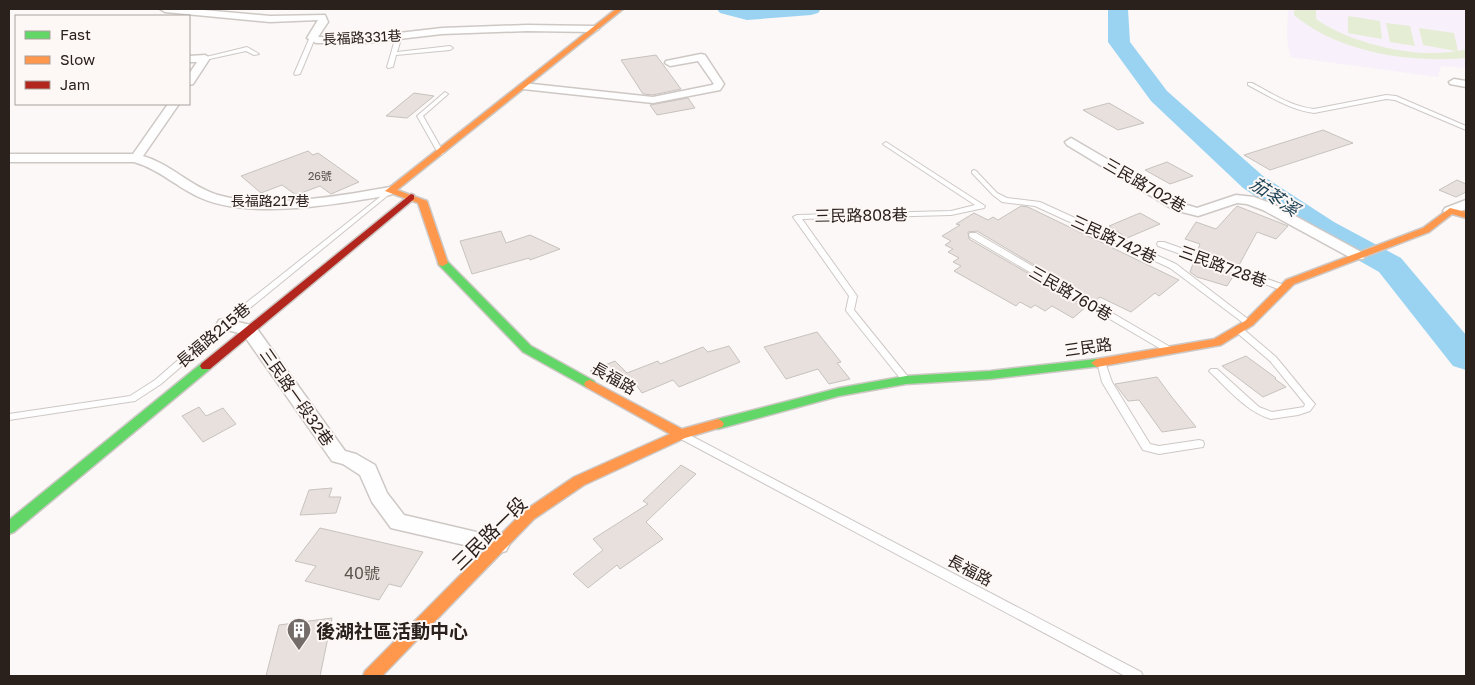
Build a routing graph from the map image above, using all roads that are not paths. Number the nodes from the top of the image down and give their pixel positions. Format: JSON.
{"nodes":[{"id":1,"x":165,"y":9,"type":"edge"},
{"id":2,"x":620,"y":9,"type":"edge"},
{"id":3,"x":594,"y":29,"type":"junction"},
{"id":4,"x":399,"y":36,"type":"junction"},
{"id":5,"x":312,"y":38,"type":"junction"},
{"id":6,"x":450,"y":48,"type":"dead end"},
{"id":7,"x":256,"y":54,"type":"dead end"},
{"id":8,"x":394,"y":54,"type":"junction"},
{"id":9,"x":205,"y":58,"type":"junction"},
{"id":10,"x":190,"y":59,"type":"edge"},
{"id":11,"x":670,"y":64,"type":"dead end"},
{"id":12,"x":390,"y":67,"type":"dead end"},
{"id":13,"x":297,"y":74,"type":"dead end"},
{"id":14,"x":190,"y":80,"type":"edge"},
{"id":15,"x":1454,"y":82,"type":"dead end"},
{"id":16,"x":1250,"y":84,"type":"dead end"},
{"id":17,"x":1466,"y":84,"type":"edge"},
{"id":18,"x":523,"y":86,"type":"junction"},
{"id":19,"x":445,"y":94,"type":"dead end"},
{"id":20,"x":172,"y":105,"type":"edge"},
{"id":21,"x":1466,"y":128,"type":"edge"},
{"id":22,"x":1071,"y":142,"type":"dead end"},
{"id":23,"x":886,"y":144,"type":"dead end"},
{"id":24,"x":441,"y":153,"type":"junction"},
{"id":25,"x":9,"y":158,"type":"edge"},
{"id":26,"x":136,"y":158,"type":"junction"},
{"id":27,"x":974,"y":172,"type":"dead end"},
{"id":28,"x":390,"y":191,"type":"junction"},
{"id":29,"x":411,"y":197,"type":"junction"},
{"id":30,"x":1466,"y":204,"type":"edge"},
{"id":31,"x":1450,"y":211,"type":"junction"},
{"id":32,"x":1466,"y":214,"type":"edge"},
{"id":33,"x":973,"y":235,"type":"dead end"},
{"id":34,"x":1162,"y":244,"type":"dead end"},
{"id":35,"x":1359,"y":255,"type":"junction"},
{"id":36,"x":1284,"y":289,"type":"junction"},
{"id":37,"x":1249,"y":323,"type":"junction"},
{"id":38,"x":237,"y":327,"type":"junction"},
{"id":39,"x":1239,"y":330,"type":"junction"},
{"id":40,"x":1170,"y":350,"type":"junction"},
{"id":41,"x":1101,"y":362,"type":"junction"},
{"id":42,"x":1214,"y":371,"type":"dead end"},
{"id":43,"x":906,"y":380,"type":"junction"},
{"id":44,"x":9,"y":417,"type":"edge"},
{"id":45,"x":681,"y":434,"type":"junction"},
{"id":46,"x":1199,"y":444,"type":"dead end"},
{"id":47,"x":9,"y":528,"type":"edge"},
{"id":48,"x":499,"y":545,"type":"junction"},
{"id":49,"x":375,"y":676,"type":"edge"},
{"id":50,"x":1137,"y":676,"type":"edge"}],
"edges":[{"from":1,"to":5,"type":"street","name":"長福路331巷"},
{"from":2,"to":3,"type":"street"},
{"from":3,"to":4,"type":"street","name":"長福路331巷"},
{"from":3,"to":18,"type":"street"},
{"from":4,"to":5,"type":"street","name":"長福路331巷"},
{"from":4,"to":8,"type":"lane"},
{"from":5,"to":13,"type":"lane"},
{"from":6,"to":8,"type":"lane"},
{"from":7,"to":9,"type":"lane"},
{"from":8,"to":12,"type":"lane"},
{"from":9,"to":10,"type":"street"},
{"from":9,"to":14,"type":"street"},
{"from":11,"to":18,"type":"street"},
{"from":15,"to":17,"type":"street"},
{"from":16,"to":21,"type":"lane"},
{"from":18,"to":24,"type":"street"},
{"from":19,"to":24,"type":"lane"},
{"from":20,"to":26,"type":"street"},
{"from":22,"to":35,"type":"street","name":"三民路702巷"},
{"from":23,"to":43,"type":"lane","name":"三民路808巷"},
{"from":24,"to":28,"type":"street"},
{"from":25,"to":26,"type":"street","name":"長福路217巷"},
{"from":26,"to":28,"type":"street","name":"長福路217巷"},
{"from":27,"to":37,"type":"lane","name":"三民路742巷"},
{"from":28,"to":29,"type":"street"},
{"from":28,"to":38,"type":"lane","name":"長福路215巷"},
{"from":29,"to":38,"type":"street"},
{"from":29,"to":45,"type":"street","name":"長福路"},
{"from":30,"to":31,"type":"street"},
{"from":31,"to":32,"type":"street"},
{"from":31,"to":35,"type":"street","name":"三民路"},
{"from":33,"to":40,"type":"lane","name":"三民路760巷"},
{"from":34,"to":36,"type":"lane","name":"三民路728巷"},
{"from":35,"to":36,"type":"street","name":"三民路"},
{"from":36,"to":37,"type":"street","name":"三民路"},
{"from":37,"to":39,"type":"street","name":"三民路"},
{"from":38,"to":44,"type":"lane","name":"長福路215巷"},
{"from":38,"to":47,"type":"street"},
{"from":38,"to":48,"type":"street","name":"三民路一段32巷"},
{"from":39,"to":40,"type":"street","name":"三民路"},
{"from":39,"to":42,"type":"lane"},
{"from":40,"to":41,"type":"street","name":"三民路"},
{"from":41,"to":43,"type":"street","name":"三民路"},
{"from":41,"to":46,"type":"lane"},
{"from":43,"to":45,"type":"street","name":"三民路"},
{"from":45,"to":48,"type":"street","name":"三民路一段"},
{"from":45,"to":50,"type":"lane","name":"長福路"},
{"from":48,"to":49,"type":"street","name":"三民路一段"}]}
